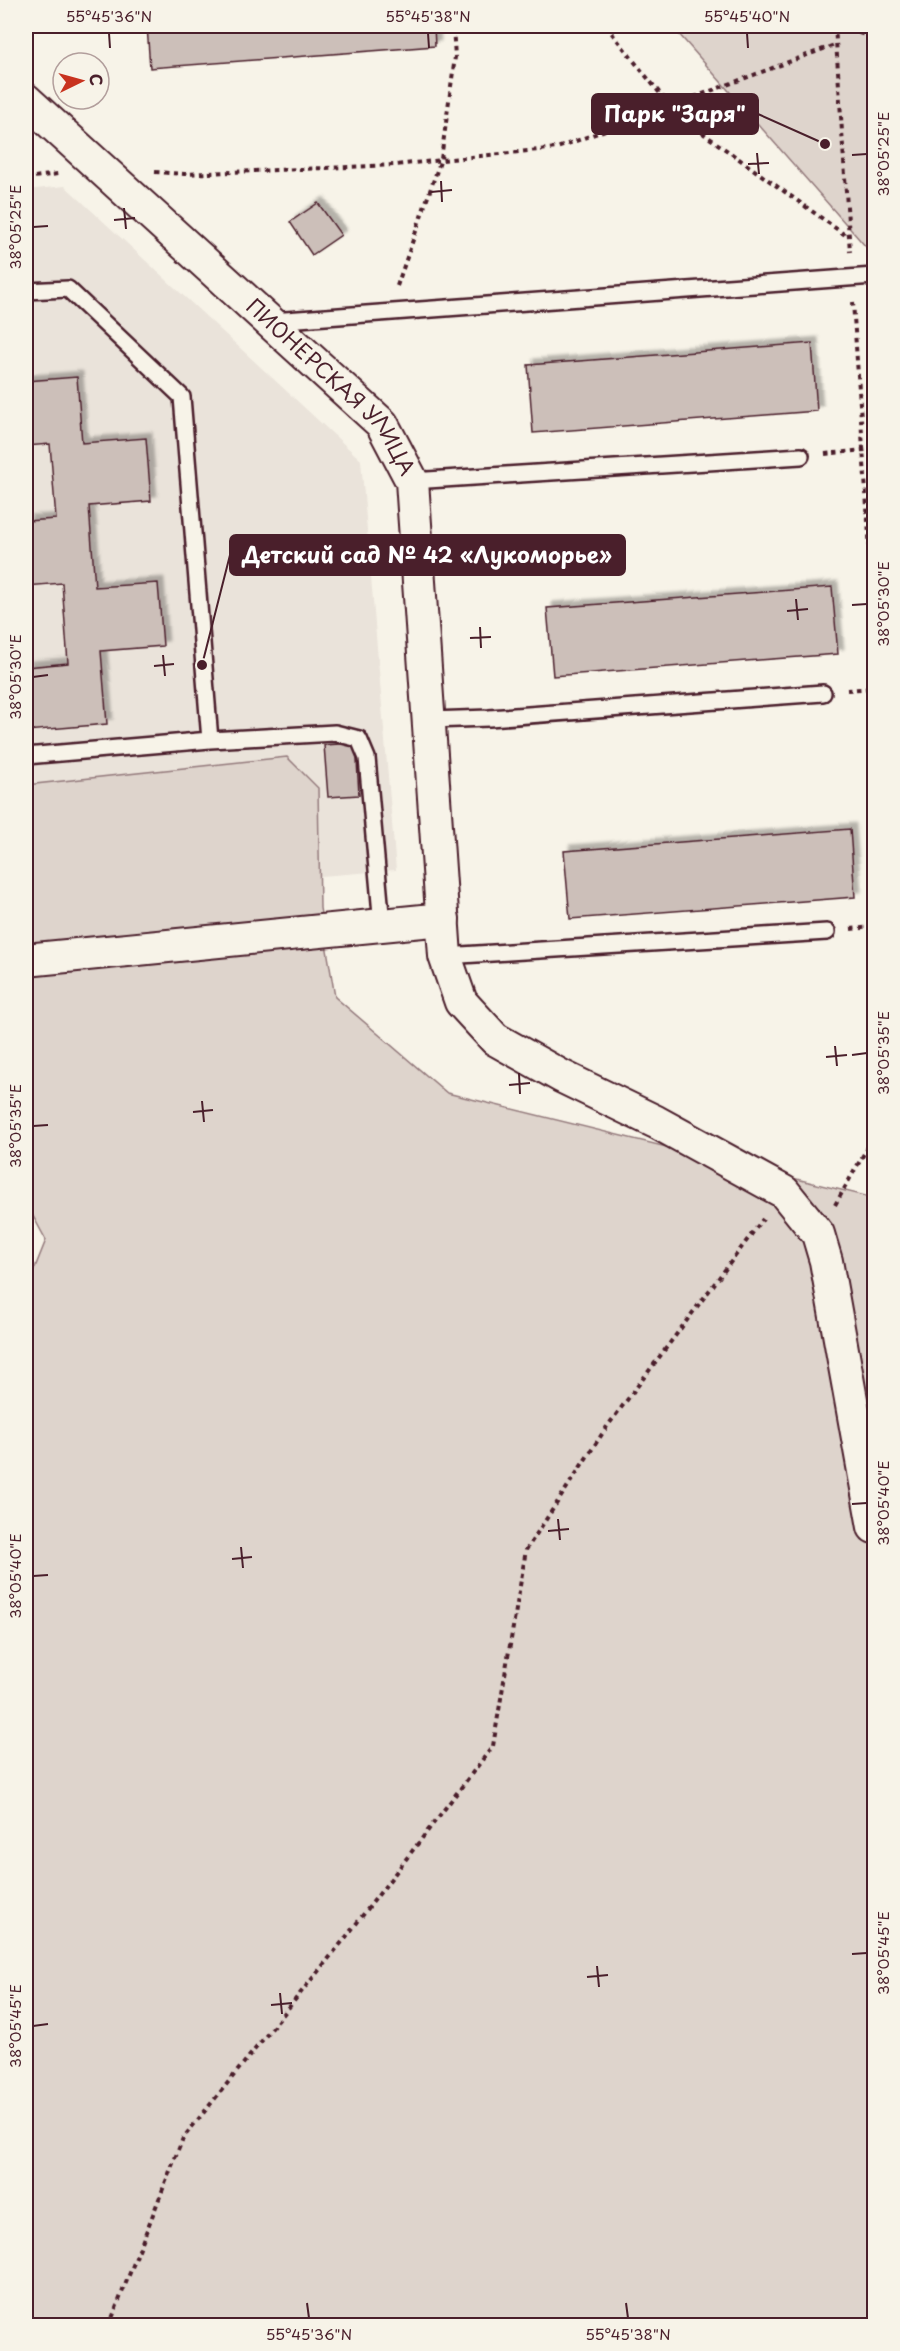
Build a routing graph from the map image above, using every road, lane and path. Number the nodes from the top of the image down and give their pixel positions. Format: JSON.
{"nodes":[{"id":1,"x":453,"y":26,"type":"edge"},
{"id":2,"x":606,"y":26,"type":"edge"},
{"id":3,"x":835,"y":26,"type":"edge"},
{"id":4,"x":842,"y":26,"type":"edge"},
{"id":5,"x":874,"y":39,"type":"edge"},
{"id":6,"x":837,"y":44,"type":"junction"},
{"id":7,"x":26,"y":100,"type":"edge"},
{"id":8,"x":670,"y":106,"type":"junction"},
{"id":9,"x":441,"y":159,"type":"junction"},
{"id":10,"x":103,"y":170,"type":"junction"},
{"id":11,"x":849,"y":238,"type":"junction"},
{"id":12,"x":874,"y":276,"type":"edge"},
{"id":13,"x":852,"y":278,"type":"junction"},
{"id":14,"x":26,"y":291,"type":"edge"},
{"id":15,"x":388,"y":313,"type":"junction"},
{"id":16,"x":272,"y":321,"type":"junction"},
{"id":17,"x":874,"y":449,"type":"edge"},
{"id":18,"x":863,"y":450,"type":"junction"},
{"id":19,"x":801,"y":456,"type":"joint"},
{"id":20,"x":412,"y":481,"type":"junction"},
{"id":21,"x":874,"y":609,"type":"edge"},
{"id":22,"x":823,"y":693,"type":"dead end"},
{"id":23,"x":430,"y":720,"type":"junction"},
{"id":24,"x":210,"y":740,"type":"junction"},
{"id":25,"x":26,"y":756,"type":"edge"},
{"id":26,"x":443,"y":919,"type":"junction"},
{"id":27,"x":382,"y":925,"type":"junction"},
{"id":28,"x":827,"y":932,"type":"dead end"},
{"id":29,"x":445,"y":956,"type":"junction"},
{"id":30,"x":26,"y":960,"type":"edge"},
{"id":31,"x":874,"y":1136,"type":"edge"},
{"id":32,"x":784,"y":1192,"type":"junction"},
{"id":33,"x":818,"y":1234,"type":"junction"},
{"id":34,"x":874,"y":1527,"type":"edge"},
{"id":35,"x":109,"y":2325,"type":"edge"}],
"edges":[{"from":1,"to":9,"type":"path"},
{"from":2,"to":8,"type":"path"},
{"from":3,"to":6,"type":"path"},
{"from":4,"to":5,"type":"path"},
{"from":6,"to":8,"type":"path"},
{"from":6,"to":11,"type":"path"},
{"from":7,"to":10,"type":"street","name":"ПИОНЕРСКАЯ УЛИЦА"},
{"from":8,"to":9,"type":"path"},
{"from":8,"to":11,"type":"path"},
{"from":9,"to":10,"type":"path"},
{"from":9,"to":15,"type":"path"},
{"from":10,"to":16,"type":"street","name":"ПИОНЕРСКАЯ УЛИЦА"},
{"from":11,"to":13,"type":"path"},
{"from":12,"to":13,"type":"lane"},
{"from":13,"to":15,"type":"lane"},
{"from":13,"to":18,"type":"path"},
{"from":14,"to":24,"type":"lane"},
{"from":15,"to":16,"type":"lane"},
{"from":16,"to":20,"type":"street","name":"ПИОНЕРСКАЯ УЛИЦА"},
{"from":17,"to":18,"type":"path"},
{"from":18,"to":19,"type":"path"},
{"from":18,"to":21,"type":"path"},
{"from":19,"to":20,"type":"lane"},
{"from":20,"to":23,"type":"street","name":"ПИОНЕРСКАЯ УЛИЦА"},
{"from":22,"to":23,"type":"lane"},
{"from":23,"to":26,"type":"street","name":"ПИОНЕРСКАЯ УЛИЦА"},
{"from":24,"to":25,"type":"lane"},
{"from":24,"to":27,"type":"lane"},
{"from":26,"to":27,"type":"street"},
{"from":26,"to":29,"type":"street","name":"ПИОНЕРСКАЯ УЛИЦА"},
{"from":27,"to":30,"type":"street"},
{"from":28,"to":29,"type":"lane"},
{"from":29,"to":32,"type":"street","name":"ПИОНЕРСКАЯ УЛИЦА"},
{"from":31,"to":33,"type":"path"},
{"from":32,"to":33,"type":"street"},
{"from":32,"to":35,"type":"path"},
{"from":33,"to":34,"type":"street"}]}
